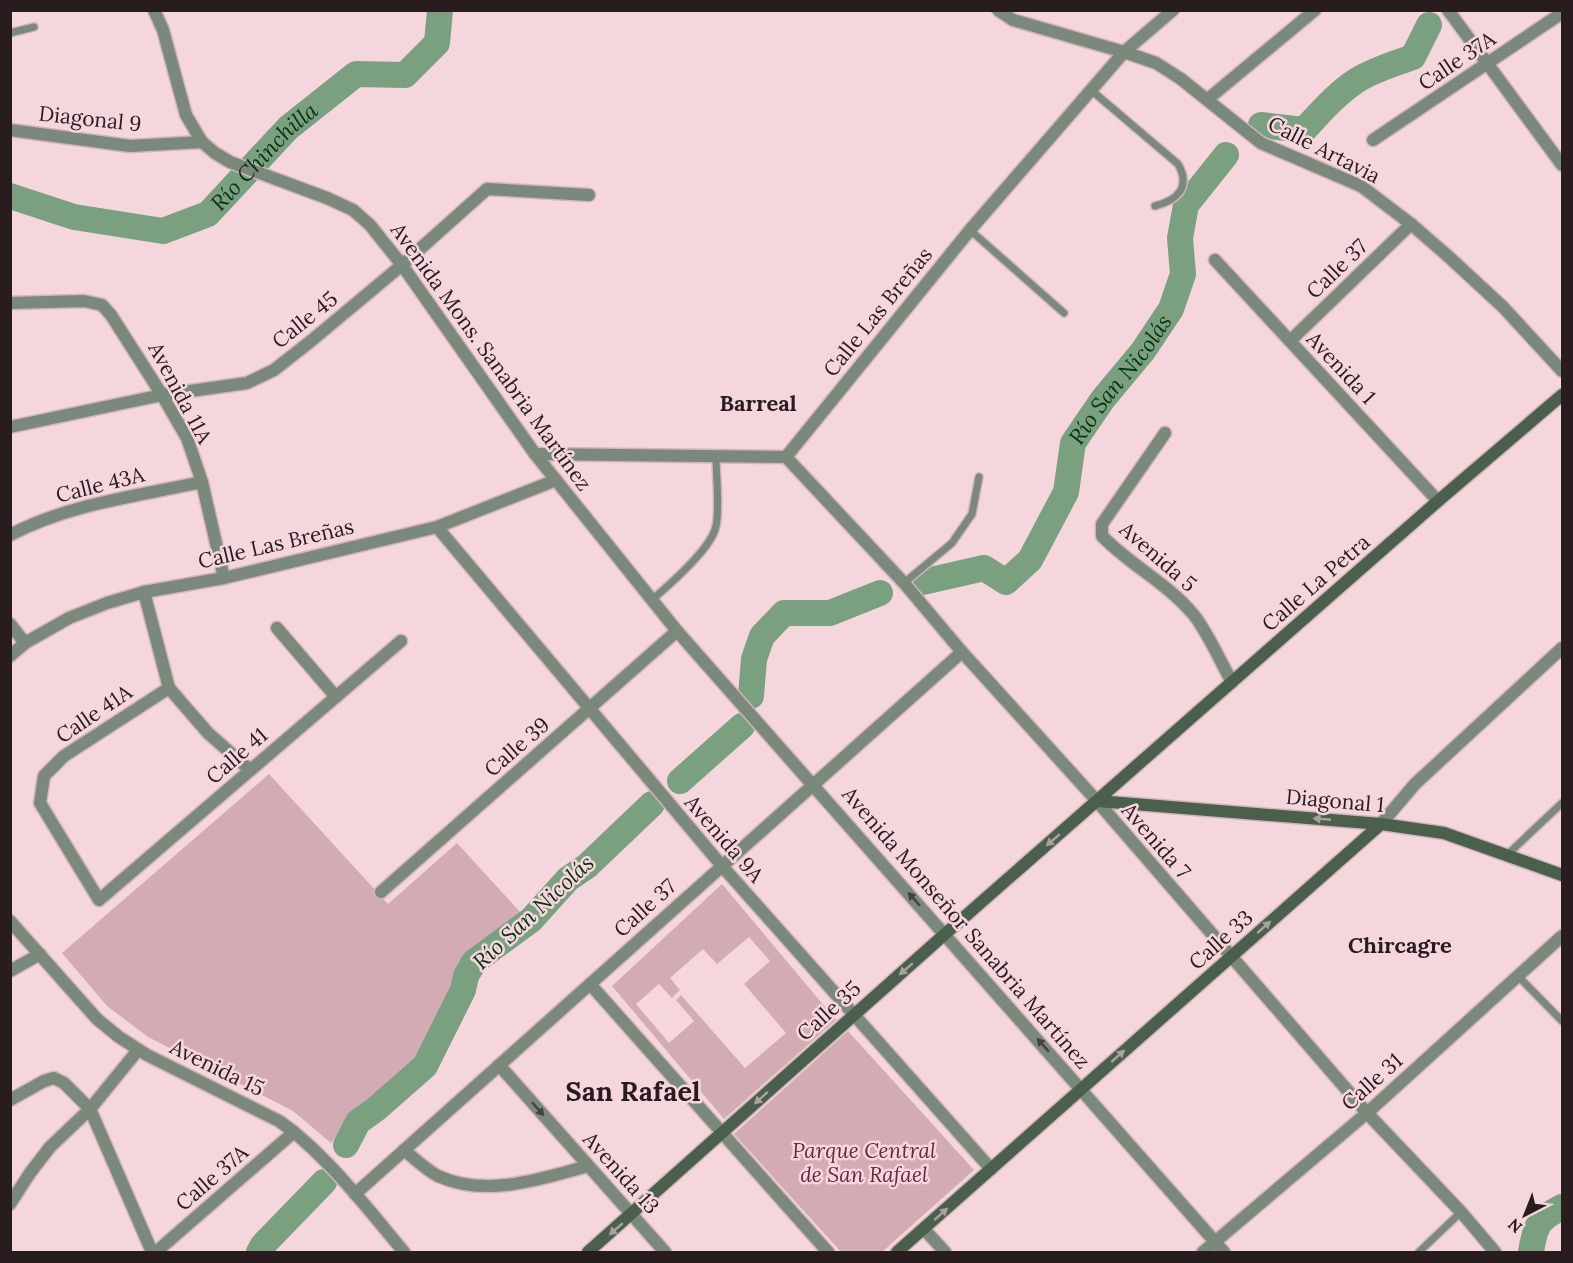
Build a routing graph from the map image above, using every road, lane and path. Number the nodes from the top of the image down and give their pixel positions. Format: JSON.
{"nodes":[{"id":1,"x":154,"y":10,"type":"edge"},
{"id":2,"x":998,"y":10,"type":"edge"},
{"id":3,"x":1173,"y":10,"type":"edge"},
{"id":4,"x":1315,"y":10,"type":"edge"},
{"id":5,"x":1448,"y":10,"type":"edge"},
{"id":6,"x":1563,"y":13,"type":"edge"},
{"id":7,"x":34,"y":27,"type":"dead end"},
{"id":8,"x":10,"y":33,"type":"edge"},
{"id":9,"x":1124,"y":52,"type":"junction"},
{"id":10,"x":1488,"y":64,"type":"junction"},
{"id":11,"x":1091,"y":90,"type":"junction"},
{"id":12,"x":1208,"y":99,"type":"junction"},
{"id":13,"x":10,"y":130,"type":"edge"},
{"id":14,"x":1372,"y":140,"type":"dead end"},
{"id":15,"x":202,"y":142,"type":"junction"},
{"id":16,"x":1563,"y":165,"type":"edge"},
{"id":17,"x":589,"y":195,"type":"dead end"},
{"id":18,"x":1155,"y":206,"type":"dead end"},
{"id":19,"x":1411,"y":224,"type":"junction"},
{"id":20,"x":970,"y":230,"type":"junction"},
{"id":21,"x":1215,"y":260,"type":"dead end"},
{"id":22,"x":402,"y":265,"type":"junction"},
{"id":23,"x":10,"y":303,"type":"edge"},
{"id":24,"x":1064,"y":313,"type":"dead end"},
{"id":25,"x":1290,"y":341,"type":"junction"},
{"id":26,"x":1563,"y":371,"type":"edge"},
{"id":27,"x":162,"y":395,"type":"junction"},
{"id":28,"x":1563,"y":395,"type":"edge"},
{"id":29,"x":10,"y":427,"type":"edge"},
{"id":30,"x":1165,"y":433,"type":"dead end"},
{"id":31,"x":535,"y":454,"type":"junction"},
{"id":32,"x":716,"y":456,"type":"junction"},
{"id":33,"x":786,"y":457,"type":"junction"},
{"id":34,"x":979,"y":477,"type":"dead end"},
{"id":35,"x":556,"y":480,"type":"junction"},
{"id":36,"x":202,"y":482,"type":"junction"},
{"id":37,"x":1438,"y":501,"type":"junction"},
{"id":38,"x":436,"y":527,"type":"junction"},
{"id":39,"x":10,"y":535,"type":"edge"},
{"id":40,"x":224,"y":578,"type":"junction"},
{"id":41,"x":904,"y":583,"type":"junction"},
{"id":42,"x":144,"y":592,"type":"junction"},
{"id":43,"x":652,"y":600,"type":"junction"},
{"id":44,"x":10,"y":624,"type":"edge"},
{"id":45,"x":278,"y":628,"type":"dead end"},
{"id":46,"x":677,"y":631,"type":"junction"},
{"id":47,"x":401,"y":640,"type":"dead end"},
{"id":48,"x":25,"y":643,"type":"junction"},
{"id":49,"x":1563,"y":648,"type":"edge"},
{"id":50,"x":962,"y":652,"type":"junction"},
{"id":51,"x":10,"y":656,"type":"edge"},
{"id":52,"x":1232,"y":682,"type":"junction"},
{"id":53,"x":169,"y":688,"type":"junction"},
{"id":54,"x":336,"y":697,"type":"junction"},
{"id":55,"x":589,"y":710,"type":"junction"},
{"id":56,"x":250,"y":770,"type":"junction"},
{"id":57,"x":813,"y":784,"type":"junction"},
{"id":58,"x":1096,"y":801,"type":"junction"},
{"id":59,"x":1563,"y":803,"type":"edge"},
{"id":60,"x":1381,"y":824,"type":"junction"},
{"id":61,"x":1507,"y":855,"type":"junction"},
{"id":62,"x":722,"y":866,"type":"junction"},
{"id":63,"x":1563,"y":875,"type":"edge"},
{"id":64,"x":381,"y":892,"type":"dead end"},
{"id":65,"x":99,"y":900,"type":"joint"},
{"id":66,"x":10,"y":921,"type":"edge"},
{"id":67,"x":945,"y":934,"type":"junction"},
{"id":68,"x":1563,"y":936,"type":"edge"},
{"id":69,"x":40,"y":954,"type":"junction"},
{"id":70,"x":1231,"y":957,"type":"junction"},
{"id":71,"x":10,"y":971,"type":"edge"},
{"id":72,"x":1518,"y":976,"type":"junction"},
{"id":73,"x":590,"y":984,"type":"junction"},
{"id":74,"x":853,"y":1016,"type":"junction"},
{"id":75,"x":1563,"y":1021,"type":"edge"},
{"id":76,"x":138,"y":1050,"type":"junction"},
{"id":77,"x":499,"y":1065,"type":"junction"},
{"id":78,"x":1081,"y":1089,"type":"junction"},
{"id":79,"x":10,"y":1100,"type":"edge"},
{"id":80,"x":90,"y":1109,"type":"junction"},
{"id":81,"x":1367,"y":1113,"type":"junction"},
{"id":82,"x":294,"y":1132,"type":"junction"},
{"id":83,"x":722,"y":1133,"type":"junction"},
{"id":84,"x":404,"y":1150,"type":"junction"},
{"id":85,"x":588,"y":1166,"type":"junction"},
{"id":86,"x":991,"y":1169,"type":"junction"},
{"id":87,"x":355,"y":1194,"type":"junction"},
{"id":88,"x":10,"y":1204,"type":"edge"},
{"id":89,"x":1461,"y":1212,"type":"junction"},
{"id":90,"x":632,"y":1215,"type":"junction"},
{"id":91,"x":924,"y":1229,"type":"junction"},
{"id":92,"x":1215,"y":1242,"type":"junction"},
{"id":93,"x":154,"y":1252,"type":"edge"},
{"id":94,"x":404,"y":1252,"type":"edge"},
{"id":95,"x":588,"y":1252,"type":"edge"},
{"id":96,"x":665,"y":1252,"type":"edge"},
{"id":97,"x":828,"y":1252,"type":"edge"},
{"id":98,"x":897,"y":1252,"type":"edge"},
{"id":99,"x":945,"y":1252,"type":"edge"},
{"id":100,"x":1203,"y":1252,"type":"edge"},
{"id":101,"x":1224,"y":1252,"type":"edge"},
{"id":102,"x":1419,"y":1252,"type":"edge"},
{"id":103,"x":1495,"y":1252,"type":"edge"}],
"edges":[{"from":1,"to":15,"type":"street"},
{"from":2,"to":9,"type":"street","name":"Calle Artavia"},
{"from":3,"to":9,"type":"street","name":"Calle Las Breñas"},
{"from":4,"to":12,"type":"street"},
{"from":5,"to":10,"type":"street"},
{"from":6,"to":10,"type":"street","name":"Calle 37A"},
{"from":7,"to":8,"type":"lane"},
{"from":9,"to":11,"type":"street","name":"Calle Las Breñas"},
{"from":9,"to":12,"type":"street","name":"Calle Artavia"},
{"from":10,"to":14,"type":"street","name":"Calle 37A"},
{"from":10,"to":16,"type":"street"},
{"from":11,"to":18,"type":"lane"},
{"from":11,"to":20,"type":"street","name":"Calle Las Breñas"},
{"from":12,"to":19,"type":"street","name":"Calle Artavia"},
{"from":13,"to":15,"type":"street","name":"Diagonal 9"},
{"from":15,"to":22,"type":"street","name":"Avenida Mons. Sanabria Martínez"},
{"from":17,"to":22,"type":"street","name":"Calle 45"},
{"from":19,"to":25,"type":"street","name":"Calle 37"},
{"from":19,"to":26,"type":"street","name":"Calle Artavia"},
{"from":20,"to":24,"type":"lane"},
{"from":20,"to":33,"type":"street","name":"Calle Las Breñas"},
{"from":21,"to":25,"type":"street","name":"Avenida 1"},
{"from":22,"to":27,"type":"street","name":"Calle 45"},
{"from":22,"to":31,"type":"street","name":"Avenida Mons. Sanabria Martínez"},
{"from":23,"to":27,"type":"street","name":"Avenida 11A"},
{"from":25,"to":37,"type":"street","name":"Avenida 1"},
{"from":27,"to":29,"type":"street","name":"Calle 45"},
{"from":27,"to":36,"type":"street","name":"Avenida 11A"},
{"from":28,"to":37,"type":"main road","name":"Calle La Petra"},
{"from":30,"to":52,"type":"street","name":"Avenida 5"},
{"from":31,"to":32,"type":"street"},
{"from":31,"to":35,"type":"street","name":"Avenida Mons. Sanabria Martínez"},
{"from":32,"to":33,"type":"street"},
{"from":32,"to":43,"type":"lane"},
{"from":33,"to":41,"type":"street","name":"Avenida 7"},
{"from":34,"to":41,"type":"lane"},
{"from":35,"to":38,"type":"street","name":"Calle Las Breñas"},
{"from":35,"to":43,"type":"street","name":"Avenida Mons. Sanabria Martínez"},
{"from":36,"to":39,"type":"street","name":"Calle 43A"},
{"from":36,"to":40,"type":"street","name":"Avenida 11A"},
{"from":37,"to":52,"type":"main road","name":"Calle La Petra"},
{"from":38,"to":40,"type":"street","name":"Calle Las Breñas"},
{"from":38,"to":55,"type":"street","name":"Avenida 9A"},
{"from":40,"to":42,"type":"street","name":"Calle Las Breñas"},
{"from":41,"to":50,"type":"street","name":"Avenida 7"},
{"from":42,"to":48,"type":"street","name":"Calle Las Breñas"},
{"from":42,"to":53,"type":"street"},
{"from":43,"to":46,"type":"street","name":"Avenida Mons. Sanabria Martínez"},
{"from":44,"to":48,"type":"street"},
{"from":45,"to":54,"type":"street"},
{"from":46,"to":55,"type":"street","name":"Calle 39"},
{"from":46,"to":57,"type":"street","name":"Avenida Monseñor Sanabria Martínez"},
{"from":47,"to":54,"type":"street","name":"Calle 41"},
{"from":48,"to":51,"type":"street","name":"Calle Las Breñas"},
{"from":49,"to":60,"type":"street","name":"Calle 33"},
{"from":50,"to":57,"type":"street","name":"Calle 37"},
{"from":50,"to":58,"type":"street","name":"Avenida 7"},
{"from":52,"to":58,"type":"main road","name":"Calle La Petra"},
{"from":53,"to":56,"type":"street"},
{"from":53,"to":65,"type":"street","name":"Calle 41A"},
{"from":54,"to":56,"type":"street","name":"Calle 41"},
{"from":55,"to":62,"type":"street","name":"Avenida 9A"},
{"from":55,"to":64,"type":"street","name":"Calle 39"},
{"from":56,"to":65,"type":"street","name":"Calle 41"},
{"from":57,"to":62,"type":"street","name":"Calle 37"},
{"from":67,"to":57,"type":"street","name":"Avenida Monseñor Sanabria Martínez","one_way":true},
{"from":60,"to":58,"type":"main road","name":"Diagonal 1","one_way":true},
{"from":58,"to":67,"type":"main road","name":"Calle 35","one_way":true},
{"from":58,"to":70,"type":"street","name":"Avenida 7"},
{"from":59,"to":61,"type":"lane"},
{"from":60,"to":61,"type":"main road","name":"Diagonal 1"},
{"from":70,"to":60,"type":"main road","name":"Calle 33","one_way":true},
{"from":61,"to":63,"type":"main road","name":"Diagonal 1"},
{"from":62,"to":73,"type":"street","name":"Calle 37"},
{"from":62,"to":74,"type":"street","name":"Avenida 9A"},
{"from":66,"to":69,"type":"street","name":"Avenida 15"},
{"from":67,"to":74,"type":"main road","name":"Calle 35","one_way":true},
{"from":78,"to":67,"type":"street","name":"Avenida Monseñor Sanabria Martínez","one_way":true},
{"from":68,"to":72,"type":"street","name":"Calle 31"},
{"from":69,"to":71,"type":"street"},
{"from":69,"to":76,"type":"street","name":"Avenida 15"},
{"from":78,"to":70,"type":"main road","name":"Calle 33","one_way":true},
{"from":70,"to":81,"type":"street","name":"Avenida 7"},
{"from":72,"to":75,"type":"lane"},
{"from":72,"to":81,"type":"street","name":"Calle 31"},
{"from":73,"to":77,"type":"street","name":"Calle 37"},
{"from":73,"to":83,"type":"street"},
{"from":74,"to":83,"type":"main road","name":"Calle 35","one_way":true},
{"from":74,"to":86,"type":"street","name":"Avenida 9A"},
{"from":76,"to":80,"type":"street"},
{"from":76,"to":82,"type":"street","name":"Avenida 15"},
{"from":77,"to":84,"type":"street","name":"Calle 37"},
{"from":77,"to":85,"type":"street","name":"Avenida 13","one_way":true},
{"from":78,"to":86,"type":"main road","name":"Calle 33"},
{"from":78,"to":92,"type":"street","name":"Avenida Monseñor Sanabria Martínez"},
{"from":79,"to":80,"type":"street"},
{"from":80,"to":88,"type":"street"},
{"from":80,"to":93,"type":"street"},
{"from":81,"to":89,"type":"street","name":"Avenida 7"},
{"from":81,"to":92,"type":"street","name":"Calle 31"},
{"from":82,"to":87,"type":"street","name":"Avenida 15"},
{"from":82,"to":93,"type":"street","name":"Calle 37A"},
{"from":83,"to":90,"type":"main road","name":"Calle 35"},
{"from":83,"to":97,"type":"street"},
{"from":84,"to":85,"type":"street"},
{"from":84,"to":87,"type":"street","name":"Calle 37"},
{"from":85,"to":90,"type":"street","name":"Avenida 13"},
{"from":91,"to":86,"type":"main road","name":"Calle 33","one_way":true},
{"from":87,"to":94,"type":"street","name":"Avenida 15"},
{"from":89,"to":102,"type":"lane"},
{"from":89,"to":103,"type":"street","name":"Avenida 7"},
{"from":90,"to":95,"type":"main road","name":"Calle 35","one_way":true},
{"from":90,"to":96,"type":"street","name":"Avenida 13"},
{"from":91,"to":98,"type":"main road","name":"Calle 33"},
{"from":91,"to":99,"type":"street"},
{"from":92,"to":100,"type":"street","name":"Calle 31"},
{"from":92,"to":101,"type":"street","name":"Avenida Monseñor Sanabria Martínez"}]}
